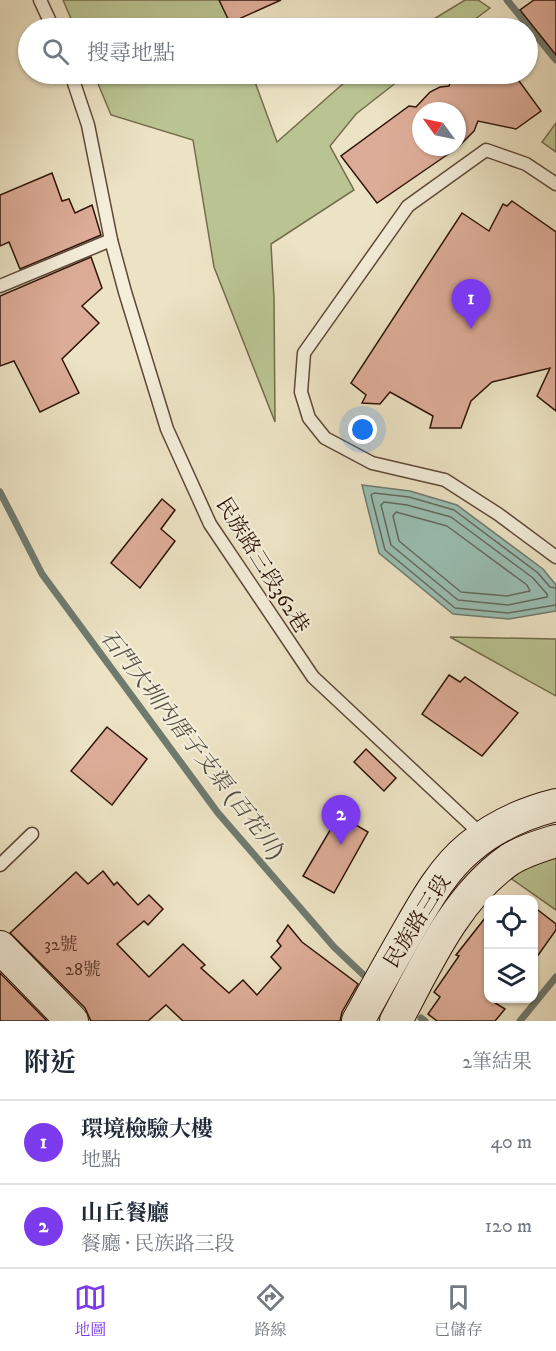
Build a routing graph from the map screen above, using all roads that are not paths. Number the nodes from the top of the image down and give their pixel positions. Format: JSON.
{"nodes":[{"id":1,"x":40,"y":0,"type":"edge"},
{"id":2,"x":48,"y":18,"type":"edge"},
{"id":3,"x":74,"y":84,"type":"edge"},
{"id":4,"x":556,"y":184,"type":"edge"},
{"id":5,"x":111,"y":240,"type":"junction"},
{"id":6,"x":0,"y":286,"type":"edge"},
{"id":7,"x":556,"y":557,"type":"edge"},
{"id":8,"x":556,"y":805,"type":"edge"},
{"id":9,"x":32,"y":834,"type":"dead end"},
{"id":10,"x":484,"y":837,"type":"junction"},
{"id":11,"x":556,"y":841,"type":"edge"},
{"id":12,"x":0,"y":865,"type":"edge"},
{"id":13,"x":0,"y":947,"type":"edge"},
{"id":14,"x":370,"y":998,"type":"edge"},
{"id":15,"x":72,"y":1021,"type":"edge"},
{"id":16,"x":396,"y":1021,"type":"edge"}],
"edges":[{"from":1,"to":2,"type":"lane"},
{"from":3,"to":5,"type":"lane","name":"民族路三段362巷"},
{"from":4,"to":7,"type":"lane"},
{"from":5,"to":6,"type":"lane"},
{"from":5,"to":10,"type":"lane","name":"民族路三段362巷"},
{"from":8,"to":10,"type":"main road","name":"民族路三段"},
{"from":9,"to":12,"type":"lane"},
{"from":10,"to":14,"type":"main road","name":"民族路三段"},
{"from":11,"to":16,"type":"main road","name":"民族路三段"},
{"from":13,"to":15,"type":"main road"}]}
